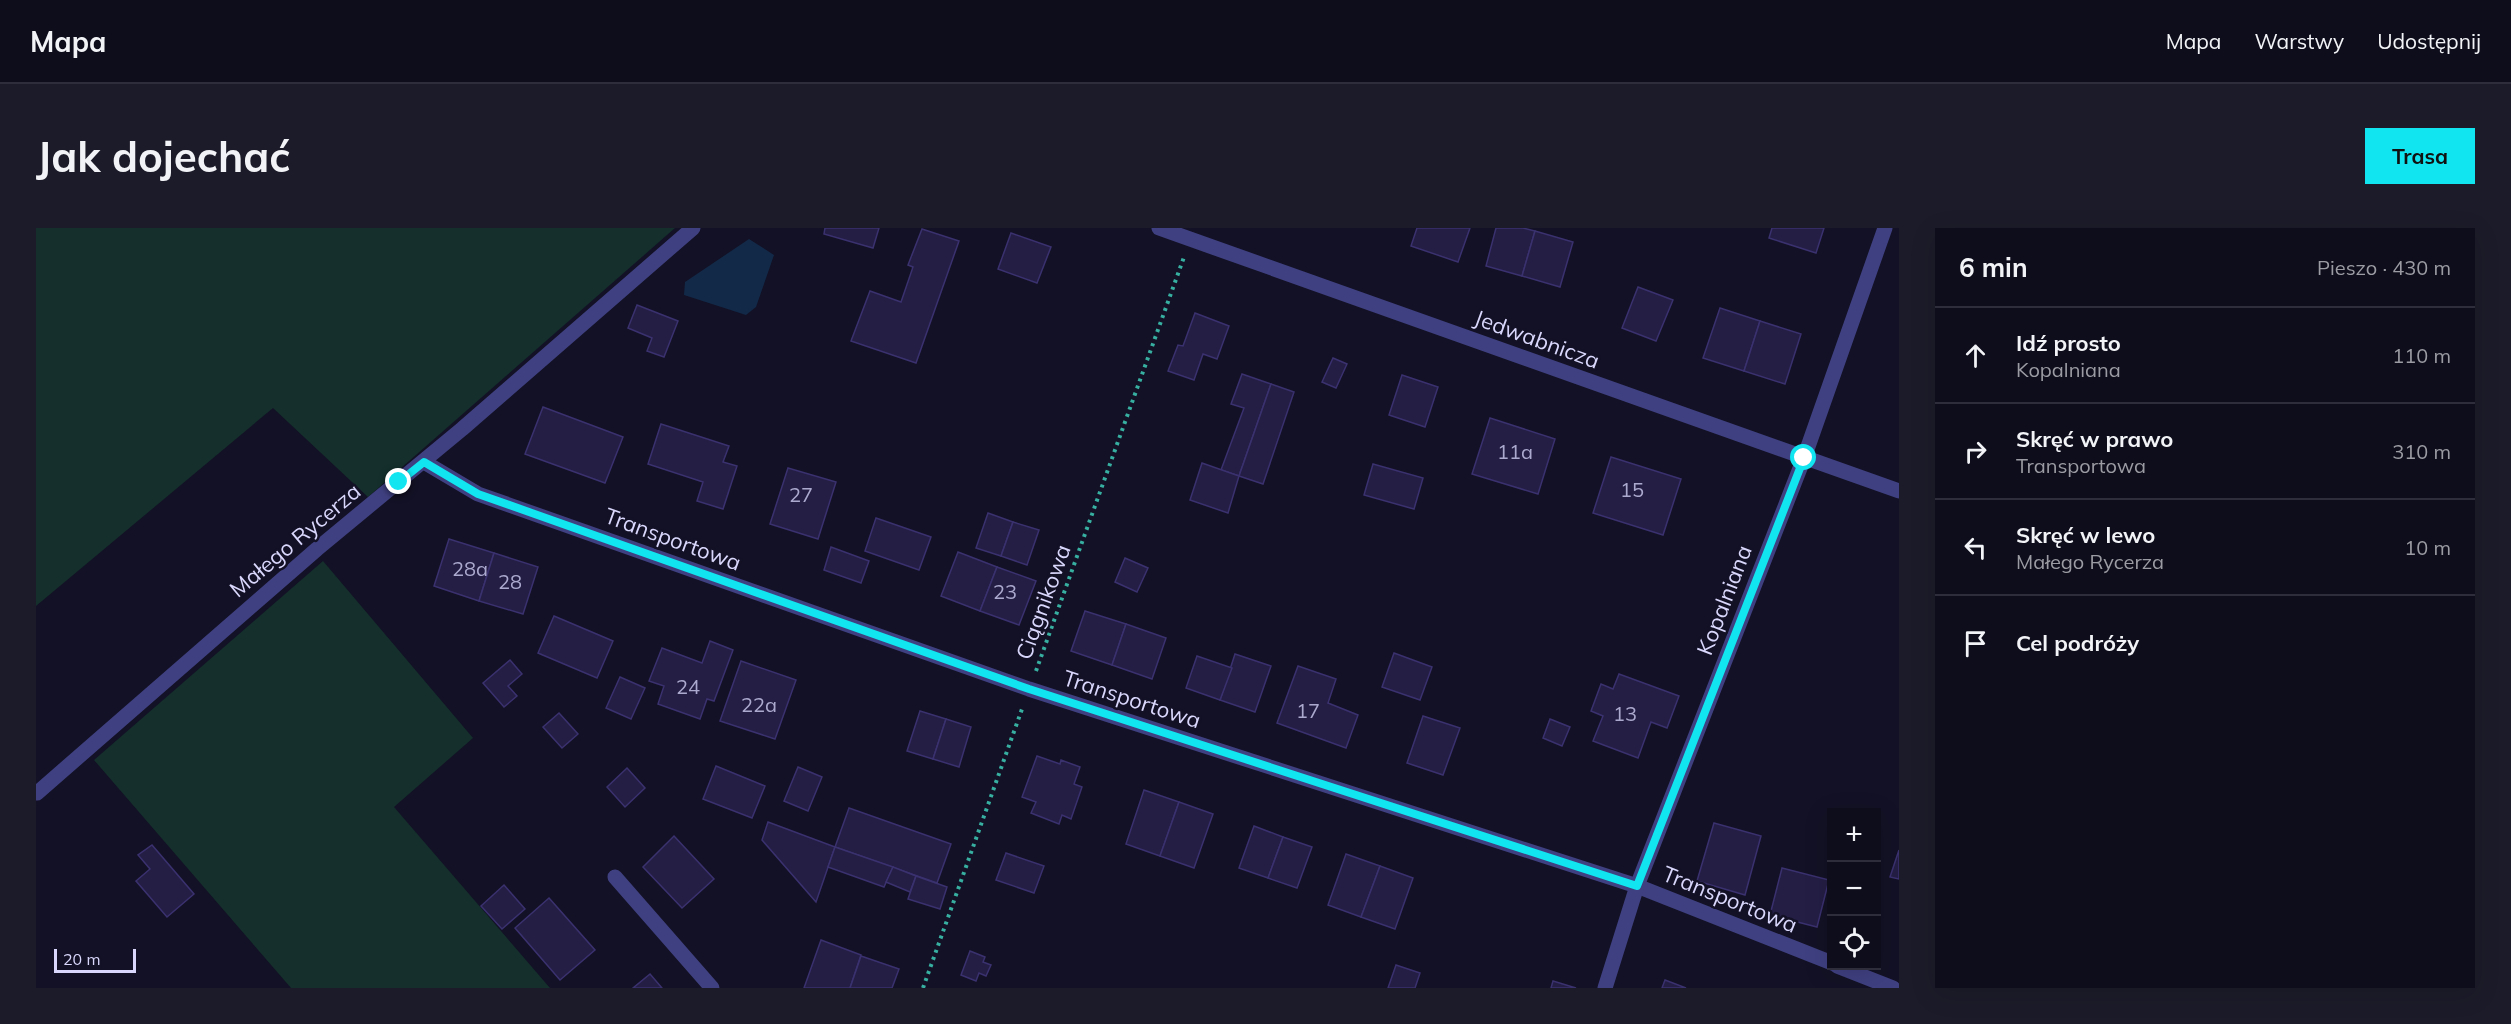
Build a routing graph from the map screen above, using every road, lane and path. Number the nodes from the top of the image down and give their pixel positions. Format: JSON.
{"nodes":[{"id":1,"x":693,"y":228,"type":"edge"},
{"id":2,"x":1159,"y":228,"type":"edge"},
{"id":3,"x":1885,"y":228,"type":"edge"},
{"id":4,"x":1190,"y":239,"type":"junction"},
{"id":5,"x":1804,"y":458,"type":"junction"},
{"id":6,"x":424,"y":462,"type":"junction"},
{"id":7,"x":1899,"y":491,"type":"edge"},
{"id":8,"x":1029,"y":689,"type":"junction"},
{"id":9,"x":37,"y":793,"type":"edge"},
{"id":10,"x":615,"y":877,"type":"dead end"},
{"id":11,"x":1637,"y":886,"type":"junction"},
{"id":12,"x":1827,"y":961,"type":"edge"},
{"id":13,"x":1847,"y":970,"type":"edge"},
{"id":14,"x":712,"y":988,"type":"edge"},
{"id":15,"x":923,"y":988,"type":"edge"},
{"id":16,"x":1605,"y":988,"type":"edge"},
{"id":17,"x":1893,"y":988,"type":"edge"}],
"edges":[{"from":1,"to":6,"type":"street","name":"Małego Rycerza"},
{"from":2,"to":4,"type":"street","name":"Jedwabnicza"},
{"from":3,"to":5,"type":"street","name":"Kopalniana"},
{"from":4,"to":5,"type":"street","name":"Jedwabnicza"},
{"from":4,"to":8,"type":"path","name":"Ciągnikowa"},
{"from":5,"to":7,"type":"street","name":"Jedwabnicza"},
{"from":5,"to":11,"type":"street","name":"Kopalniana"},
{"from":6,"to":8,"type":"street","name":"Transportowa"},
{"from":6,"to":9,"type":"street","name":"Małego Rycerza"},
{"from":8,"to":11,"type":"street","name":"Transportowa"},
{"from":8,"to":15,"type":"path","name":"Ciągnikowa"},
{"from":10,"to":14,"type":"street"},
{"from":11,"to":12,"type":"street","name":"Transportowa"},
{"from":11,"to":16,"type":"street","name":"Kopalniana"},
{"from":13,"to":17,"type":"street"}]}
